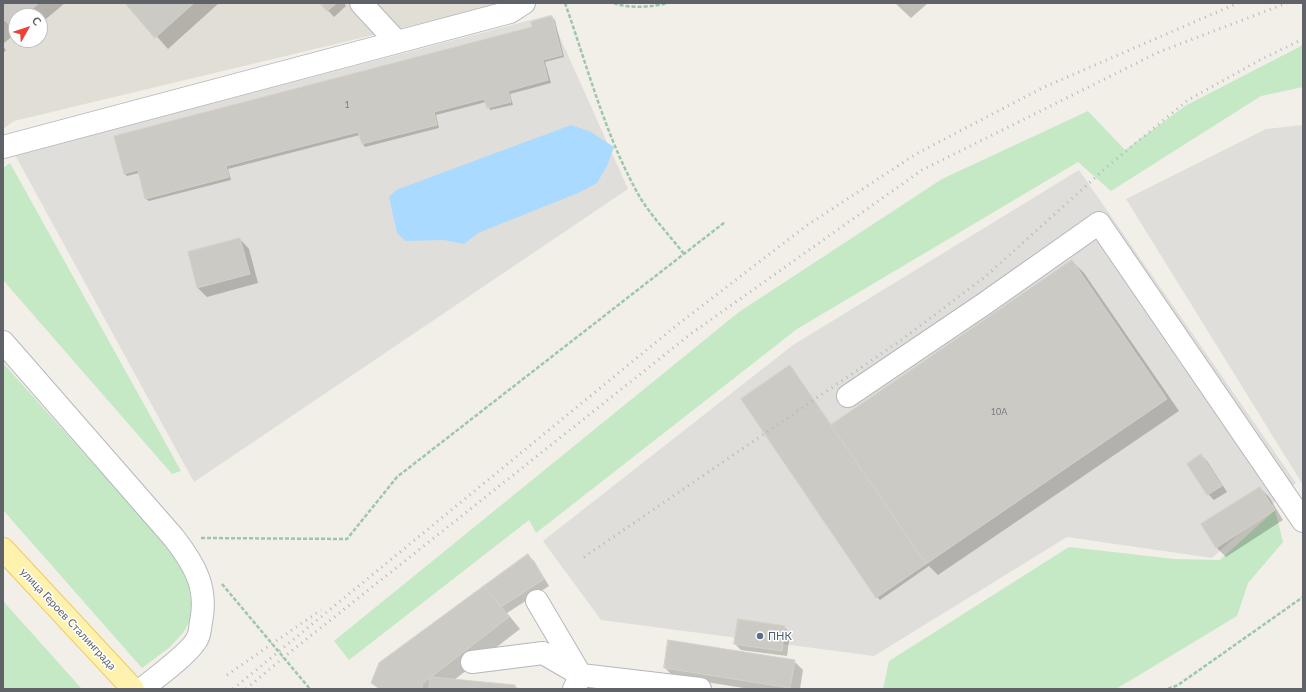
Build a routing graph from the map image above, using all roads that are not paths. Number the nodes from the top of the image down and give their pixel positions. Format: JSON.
{"nodes":[{"id":1,"x":361,"y":3,"type":"edge"},
{"id":2,"x":524,"y":3,"type":"edge"},
{"id":3,"x":397,"y":42,"type":"junction"},
{"id":4,"x":3,"y":147,"type":"edge"},
{"id":5,"x":3,"y":342,"type":"edge"},
{"id":6,"x":848,"y":396,"type":"dead end"},
{"id":7,"x":1303,"y":522,"type":"edge"},
{"id":8,"x":3,"y":549,"type":"edge"},
{"id":9,"x":537,"y":601,"type":"dead end"},
{"id":10,"x":472,"y":662,"type":"dead end"},
{"id":11,"x":578,"y":682,"type":"edge"},
{"id":12,"x":133,"y":686,"type":"edge"},
{"id":13,"x":700,"y":689,"type":"edge"}],
"edges":[{"from":1,"to":3,"type":"street"},
{"from":2,"to":3,"type":"street"},
{"from":3,"to":4,"type":"street"},
{"from":5,"to":12,"type":"street"},
{"from":6,"to":7,"type":"street"},
{"from":8,"to":12,"type":"main road","name":"улица Героев Сталинграда"},
{"from":9,"to":11,"type":"street"},
{"from":10,"to":11,"type":"street"},
{"from":11,"to":13,"type":"street"}]}
